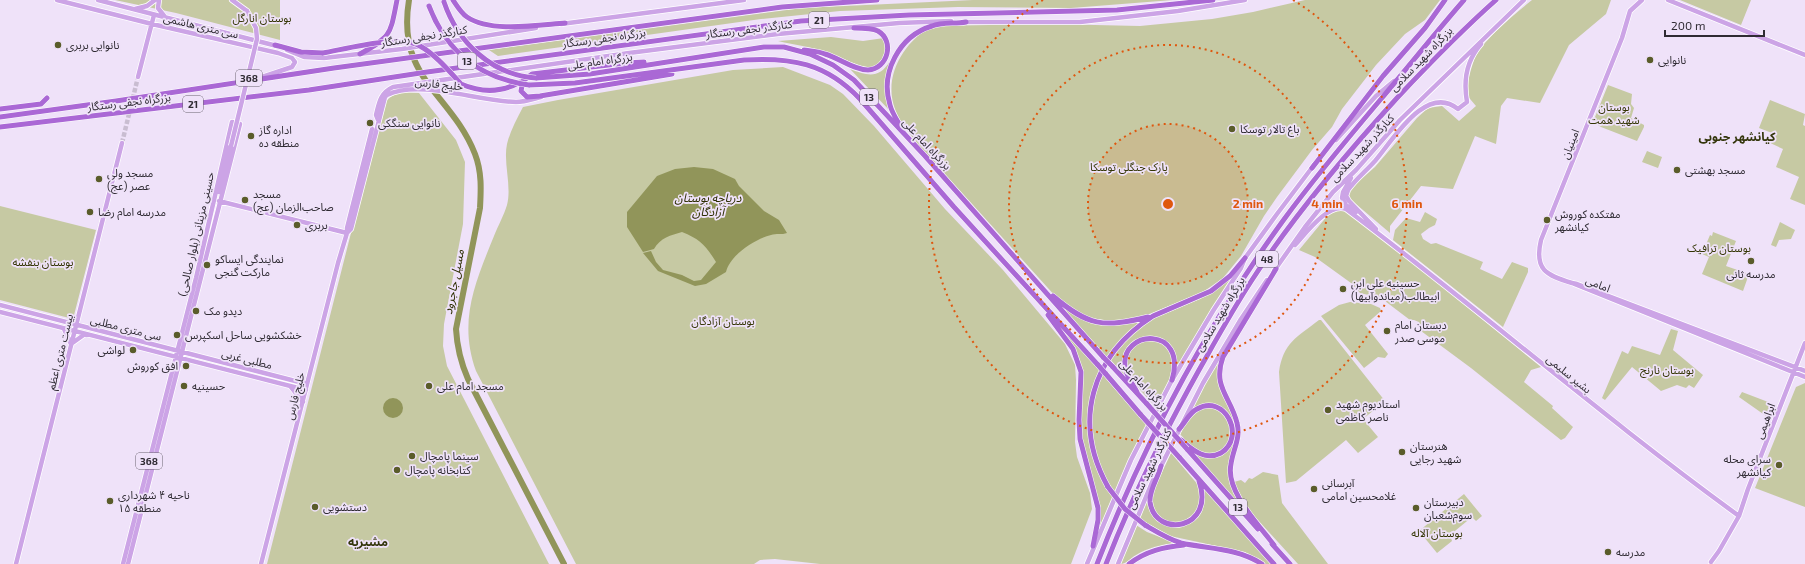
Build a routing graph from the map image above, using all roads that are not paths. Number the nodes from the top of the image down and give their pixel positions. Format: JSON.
{"nodes":[{"id":1,"x":58,"y":0,"type":"edge"},
{"id":2,"x":98,"y":0,"type":"edge"},
{"id":3,"x":155,"y":0,"type":"edge"},
{"id":4,"x":159,"y":0,"type":"edge"},
{"id":5,"x":232,"y":0,"type":"edge"},
{"id":6,"x":397,"y":0,"type":"edge"},
{"id":7,"x":427,"y":0,"type":"edge"},
{"id":8,"x":453,"y":0,"type":"edge"},
{"id":9,"x":744,"y":0,"type":"edge"},
{"id":10,"x":877,"y":0,"type":"edge"},
{"id":11,"x":1214,"y":0,"type":"edge"},
{"id":12,"x":1245,"y":0,"type":"edge"},
{"id":13,"x":1445,"y":0,"type":"edge"},
{"id":14,"x":1464,"y":0,"type":"edge"},
{"id":15,"x":1496,"y":0,"type":"edge"},
{"id":16,"x":1524,"y":0,"type":"edge"},
{"id":17,"x":1642,"y":0,"type":"edge"},
{"id":18,"x":1668,"y":0,"type":"edge"},
{"id":19,"x":444,"y":1,"type":"edge"},
{"id":20,"x":71,"y":2,"type":"edge"},
{"id":21,"x":128,"y":8,"type":"junction"},
{"id":22,"x":154,"y":15,"type":"junction"},
{"id":23,"x":169,"y":19,"type":"junction"},
{"id":24,"x":966,"y":22,"type":"junction"},
{"id":25,"x":565,"y":23,"type":"junction"},
{"id":26,"x":152,"y":24,"type":"junction"},
{"id":27,"x":854,"y":28,"type":"junction"},
{"id":28,"x":1493,"y":29,"type":"junction"},
{"id":29,"x":259,"y":41,"type":"junction"},
{"id":30,"x":275,"y":46,"type":"junction"},
{"id":31,"x":257,"y":49,"type":"junction"},
{"id":32,"x":798,"y":50,"type":"junction"},
{"id":33,"x":360,"y":54,"type":"junction"},
{"id":34,"x":1805,"y":55,"type":"edge"},
{"id":35,"x":660,"y":62,"type":"junction"},
{"id":36,"x":717,"y":64,"type":"junction"},
{"id":37,"x":1401,"y":75,"type":"junction"},
{"id":38,"x":138,"y":77,"type":"tunnel mouth"},
{"id":39,"x":256,"y":79,"type":"junction"},
{"id":40,"x":524,"y":79,"type":"junction"},
{"id":41,"x":561,"y":92,"type":"junction"},
{"id":42,"x":47,"y":98,"type":"dead end"},
{"id":43,"x":0,"y":109,"type":"edge"},
{"id":44,"x":0,"y":117,"type":"edge"},
{"id":45,"x":378,"y":120,"type":"junction"},
{"id":46,"x":0,"y":127,"type":"edge"},
{"id":47,"x":372,"y":128,"type":"dead end"},
{"id":48,"x":904,"y":134,"type":"junction"},
{"id":49,"x":122,"y":143,"type":"tunnel mouth"},
{"id":50,"x":1312,"y":168,"type":"junction"},
{"id":51,"x":1356,"y":170,"type":"junction"},
{"id":52,"x":218,"y":197,"type":"junction"},
{"id":53,"x":1366,"y":219,"type":"junction"},
{"id":54,"x":347,"y":233,"type":"junction"},
{"id":55,"x":1390,"y":243,"type":"junction"},
{"id":56,"x":1245,"y":258,"type":"junction"},
{"id":57,"x":1282,"y":259,"type":"junction"},
{"id":58,"x":1276,"y":268,"type":"junction"},
{"id":59,"x":1572,"y":283,"type":"joint"},
{"id":60,"x":1042,"y":287,"type":"junction"},
{"id":61,"x":1034,"y":295,"type":"junction"},
{"id":62,"x":0,"y":305,"type":"edge"},
{"id":63,"x":0,"y":312,"type":"edge"},
{"id":64,"x":1153,"y":316,"type":"junction"},
{"id":65,"x":76,"y":325,"type":"junction"},
{"id":66,"x":64,"y":329,"type":"junction"},
{"id":67,"x":74,"y":331,"type":"junction"},
{"id":68,"x":85,"y":334,"type":"junction"},
{"id":69,"x":1805,"y":343,"type":"edge"},
{"id":70,"x":71,"y":344,"type":"junction"},
{"id":71,"x":180,"y":352,"type":"junction"},
{"id":72,"x":178,"y":358,"type":"junction"},
{"id":73,"x":1769,"y":360,"type":"junction"},
{"id":74,"x":1795,"y":368,"type":"junction"},
{"id":75,"x":1805,"y":371,"type":"edge"},
{"id":76,"x":1793,"y":373,"type":"junction"},
{"id":77,"x":1805,"y":377,"type":"edge"},
{"id":78,"x":1172,"y":380,"type":"junction"},
{"id":79,"x":307,"y":384,"type":"junction"},
{"id":80,"x":290,"y":386,"type":"junction"},
{"id":81,"x":306,"y":390,"type":"junction"},
{"id":82,"x":1137,"y":392,"type":"junction"},
{"id":83,"x":303,"y":402,"type":"junction"},
{"id":84,"x":1179,"y":429,"type":"junction"},
{"id":85,"x":1178,"y":438,"type":"junction"},
{"id":86,"x":1161,"y":466,"type":"junction"},
{"id":87,"x":1198,"y":478,"type":"junction"},
{"id":88,"x":1739,"y":516,"type":"junction"},
{"id":89,"x":1189,"y":544,"type":"junction"},
{"id":90,"x":1274,"y":545,"type":"junction"},
{"id":91,"x":1093,"y":546,"type":"junction"},
{"id":92,"x":1711,"y":563,"type":"edge"},
{"id":93,"x":16,"y":564,"type":"edge"},
{"id":94,"x":123,"y":564,"type":"edge"},
{"id":95,"x":128,"y":564,"type":"edge"},
{"id":96,"x":261,"y":564,"type":"edge"},
{"id":97,"x":1086,"y":564,"type":"edge"},
{"id":98,"x":1097,"y":564,"type":"edge"},
{"id":99,"x":1106,"y":564,"type":"edge"},
{"id":100,"x":1118,"y":564,"type":"edge"},
{"id":101,"x":1129,"y":564,"type":"edge"},
{"id":102,"x":1262,"y":564,"type":"edge"},
{"id":103,"x":1274,"y":564,"type":"edge"},
{"id":104,"x":1290,"y":564,"type":"edge"}],
"edges":[{"from":1,"to":20,"type":"main road","name":"سی متری هاشمی"},
{"from":2,"to":21,"type":"main road","name":"سی متری هاشمی"},
{"from":3,"to":21,"type":"main road"},
{"from":4,"to":23,"type":"main road"},
{"from":5,"to":52,"type":"main road","name":"حسینی مزینانی (بلوار صالحی)","number":"368","bridge":true},
{"from":6,"to":33,"type":"highway"},
{"from":7,"to":36,"type":"highway","name":"بزرگراه امام علی","number":"13","bridge":true},
{"from":8,"to":25,"type":"highway"},
{"from":9,"to":25,"type":"main road","name":"کنارگذر نجفی رستگار"},
{"from":10,"to":39,"type":"highway","name":"بزرگراه نجفی رستگار","number":"21"},
{"from":11,"to":46,"type":"highway","name":"بزرگراه نجفی رستگار","number":"21"},
{"from":12,"to":24,"type":"main road","name":"کنارگذر نجفی رستگار"},
{"from":13,"to":50,"type":"highway"},
{"from":14,"to":37,"type":"highway","name":"بزرگراه شهید سلامی","number":"48"},
{"from":15,"to":99,"type":"highway","name":"بزرگراه شهید سلامی","number":"48"},
{"from":16,"to":28,"type":"main road","name":"کنارگذر شهید سلامی"},
{"from":17,"to":59,"type":"main road","name":"امینیان"},
{"from":18,"to":34,"type":"main road"},
{"from":19,"to":35,"type":"highway","name":"بزرگراه امام علی","number":"13","bridge":true},
{"from":20,"to":26,"type":"main road","name":"سی متری هاشمی"},
{"from":21,"to":22,"type":"main road","name":"سی متری هاشمی"},
{"from":22,"to":23,"type":"main road","name":"سی متری هاشمی"},
{"from":22,"to":26,"type":"main road"},
{"from":23,"to":29,"type":"main road","name":"سی متری هاشمی"},
{"from":24,"to":27,"type":"main road","name":"کنارگذر نجفی رستگار"},
{"from":24,"to":48,"type":"highway"},
{"from":25,"to":33,"type":"main road","name":"کنارگذر نجفی رستگار"},
{"from":26,"to":31,"type":"main road","name":"سی متری هاشمی"},
{"from":26,"to":38,"type":"main road"},
{"from":27,"to":32,"type":"highway"},
{"from":27,"to":45,"type":"main road","name":"کنارگذر نجفی رستگار"},
{"from":28,"to":51,"type":"main road","name":"کنارگذر شهید سلامی"},
{"from":28,"to":53,"type":"main road"},
{"from":29,"to":30,"type":"main road","name":"سی متری هاشمی"},
{"from":29,"to":31,"type":"main road"},
{"from":30,"to":33,"type":"main road","name":"کنارگذر نجفی رستگار"},
{"from":30,"to":40,"type":"highway","bridge":true},
{"from":31,"to":39,"type":"main road","name":"سی متری هاشمی"},
{"from":32,"to":35,"type":"highway","name":"بزرگراه امام علی","number":"13"},
{"from":32,"to":48,"type":"highway","name":"بزرگراه امام علی","number":"13"},
{"from":35,"to":40,"type":"highway"},
{"from":36,"to":41,"type":"highway"},
{"from":36,"to":61,"type":"highway","name":"بزرگراه امام علی","number":"13"},
{"from":37,"to":50,"type":"main road","name":"کنارگذر شهید سلامی"},
{"from":37,"to":98,"type":"highway","name":"بزرگراه شهید سلامی","number":"48"},
{"from":39,"to":44,"type":"highway","name":"بزرگراه نجفی رستگار","number":"21"},
{"from":40,"to":41,"type":"highway"},
{"from":41,"to":45,"type":"main road","name":"خلیج فارس"},
{"from":42,"to":43,"type":"highway"},
{"from":45,"to":54,"type":"main road","name":"خلیج فارس"},
{"from":47,"to":54,"type":"main road","name":"خلیج فارس"},
{"from":48,"to":60,"type":"highway","name":"بزرگراه امام علی","number":"13"},
{"from":49,"to":65,"type":"main road","name":"بیست متری اعظم"},
{"from":50,"to":56,"type":"main road","name":"کنارگذر شهید سلامی"},
{"from":51,"to":53,"type":"main road"},
{"from":51,"to":57,"type":"main road","name":"کنارگذر شهید سلامی"},
{"from":52,"to":52,"type":"main road","name":"حسینی مزینانی (بلوار صالحی)","number":"368"},
{"from":52,"to":54,"type":"main road"},
{"from":52,"to":71,"type":"main road","name":"حسینی مزینانی (بلوار صالحی)","number":"368"},
{"from":53,"to":55,"type":"main road"},
{"from":54,"to":79,"type":"main road","name":"خلیج فارس"},
{"from":55,"to":57,"type":"main road"},
{"from":55,"to":88,"type":"main road","name":"بشیر سلیمی"},
{"from":56,"to":64,"type":"highway"},
{"from":56,"to":78,"type":"main road","name":"کنارگذر شهید سلامی"},
{"from":57,"to":58,"type":"main road","name":"کنارگذر شهید سلامی"},
{"from":58,"to":84,"type":"main road","name":"کنارگذر شهید سلامی"},
{"from":58,"to":90,"type":"highway"},
{"from":59,"to":73,"type":"main road","name":"امامی"},
{"from":60,"to":64,"type":"highway"},
{"from":60,"to":82,"type":"highway","name":"بزرگراه امام علی","number":"13","bridge":true},
{"from":61,"to":87,"type":"highway","name":"بزرگراه امام علی","number":"13","bridge":true},
{"from":61,"to":91,"type":"highway"},
{"from":62,"to":65,"type":"main road","name":"سی متری مطلبی"},
{"from":63,"to":66,"type":"main road","name":"مطلبی غربی"},
{"from":64,"to":89,"type":"highway","bridge":true},
{"from":65,"to":67,"type":"main road","name":"بیست متری اعظم"},
{"from":65,"to":71,"type":"main road","name":"سی متری مطلبی"},
{"from":66,"to":67,"type":"main road","name":"مطلبی غربی"},
{"from":66,"to":70,"type":"main road"},
{"from":67,"to":68,"type":"main road","name":"مطلبی غربی"},
{"from":67,"to":70,"type":"main road","name":"بیست متری اعظم"},
{"from":68,"to":70,"type":"main road"},
{"from":68,"to":72,"type":"main road","name":"مطلبی غربی"},
{"from":69,"to":74,"type":"main road","name":"ابراهیمی"},
{"from":70,"to":93,"type":"main road","name":"بیست متری اعظم"},
{"from":71,"to":72,"type":"main road","name":"حسینی مزینانی (بلوار صالحی)"},
{"from":71,"to":79,"type":"main road","name":"مطلبی غربی"},
{"from":72,"to":80,"type":"main road","name":"مطلبی غربی"},
{"from":72,"to":94,"type":"main road","number":"368"},
{"from":72,"to":95,"type":"main road","number":"368"},
{"from":73,"to":74,"type":"main road","name":"امامی"},
{"from":73,"to":76,"type":"main road","name":"امامی"},
{"from":74,"to":75,"type":"main road","name":"امامی"},
{"from":74,"to":76,"type":"main road","name":"ابراهیمی"},
{"from":76,"to":77,"type":"main road","name":"امامی"},
{"from":76,"to":88,"type":"main road","name":"ابراهیمی"},
{"from":78,"to":82,"type":"highway"},
{"from":78,"to":91,"type":"main road","name":"کنارگذر شهید سلامی"},
{"from":79,"to":81,"type":"main road","name":"خلیج فارس"},
{"from":80,"to":81,"type":"main road","name":"مطلبی غربی"},
{"from":80,"to":83,"type":"main road"},
{"from":81,"to":83,"type":"main road","name":"خلیج فارس"},
{"from":82,"to":85,"type":"highway","name":"بزرگراه امام علی","number":"13","bridge":true},
{"from":83,"to":96,"type":"main road","name":"خلیج فارس"},
{"from":84,"to":85,"type":"highway"},
{"from":84,"to":86,"type":"main road","name":"کنارگذر شهید سلامی"},
{"from":85,"to":90,"type":"highway","name":"بزرگراه امام علی","number":"13","bridge":true},
{"from":86,"to":87,"type":"highway"},
{"from":86,"to":100,"type":"main road","name":"کنارگذر شهید سلامی"},
{"from":87,"to":103,"type":"highway","name":"بزرگراه امام علی","number":"13"},
{"from":88,"to":92,"type":"main road","name":"ابراهیمی"},
{"from":89,"to":101,"type":"highway"},
{"from":89,"to":102,"type":"highway"},
{"from":90,"to":104,"type":"highway","name":"بزرگراه امام علی","number":"13"},
{"from":91,"to":97,"type":"main road","name":"کنارگذر شهید سلامی"}]}
